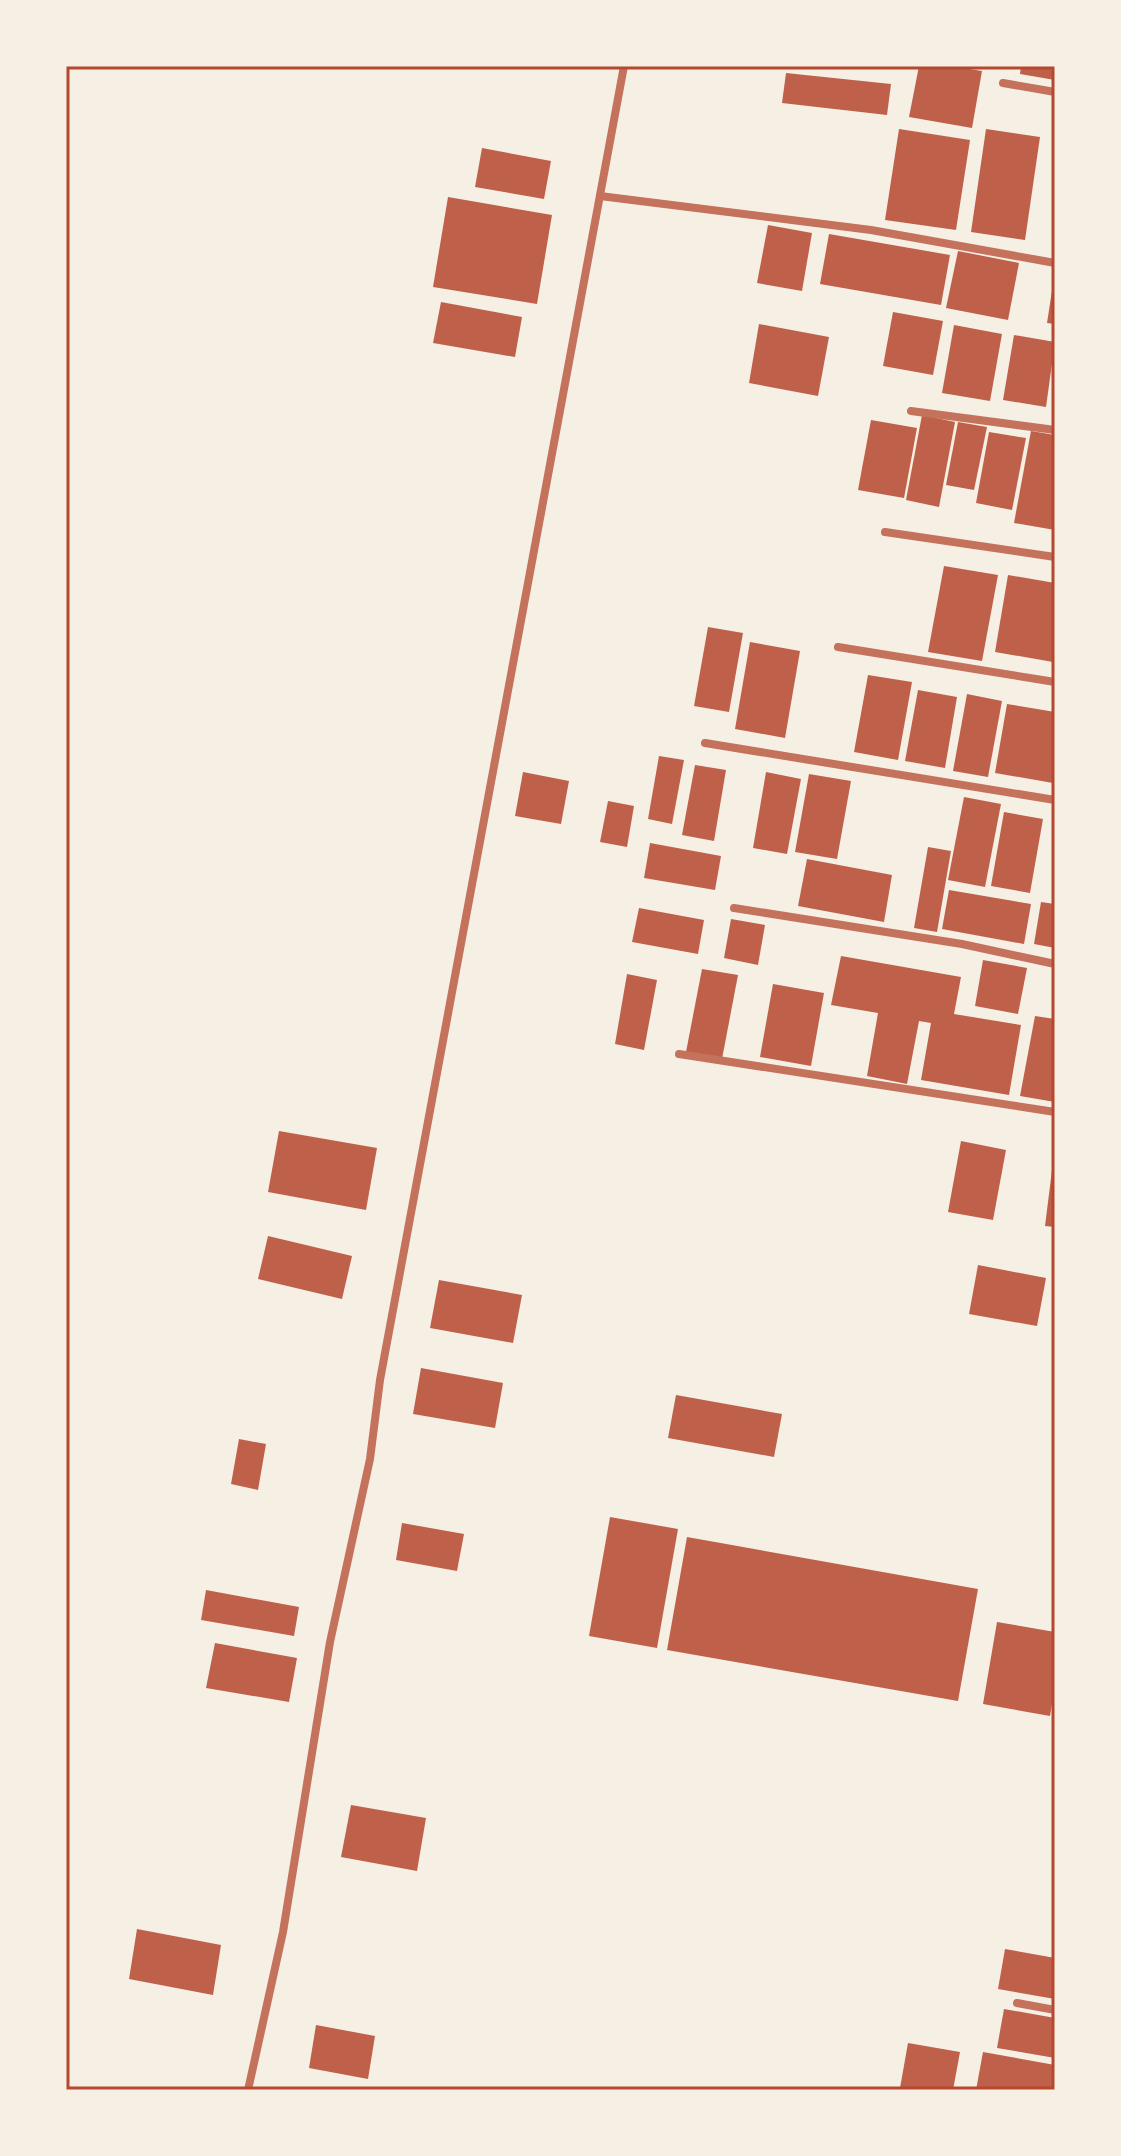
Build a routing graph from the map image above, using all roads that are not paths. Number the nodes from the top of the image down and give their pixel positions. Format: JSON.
{"nodes":[{"id":1,"x":624,"y":66,"type":"edge"},
{"id":2,"x":1003,"y":83,"type":"dead end"},
{"id":3,"x":1055,"y":92,"type":"edge"},
{"id":4,"x":600,"y":196,"type":"junction"},
{"id":5,"x":1055,"y":263,"type":"edge"},
{"id":6,"x":911,"y":411,"type":"dead end"},
{"id":7,"x":1055,"y":430,"type":"edge"},
{"id":8,"x":885,"y":532,"type":"dead end"},
{"id":9,"x":1055,"y":557,"type":"edge"},
{"id":10,"x":838,"y":647,"type":"dead end"},
{"id":11,"x":1055,"y":682,"type":"edge"},
{"id":12,"x":705,"y":743,"type":"dead end"},
{"id":13,"x":1055,"y":800,"type":"edge"},
{"id":14,"x":734,"y":908,"type":"dead end"},
{"id":15,"x":1055,"y":964,"type":"edge"},
{"id":16,"x":679,"y":1054,"type":"dead end"},
{"id":17,"x":1055,"y":1112,"type":"edge"},
{"id":18,"x":1017,"y":2003,"type":"dead end"},
{"id":19,"x":1055,"y":2010,"type":"edge"},
{"id":20,"x":248,"y":2090,"type":"edge"}],
"edges":[{"from":1,"to":4,"type":"street"},
{"from":2,"to":3,"type":"street"},
{"from":4,"to":5,"type":"street"},
{"from":4,"to":20,"type":"street"},
{"from":6,"to":7,"type":"street"},
{"from":8,"to":9,"type":"street"},
{"from":10,"to":11,"type":"street"},
{"from":12,"to":13,"type":"street"},
{"from":14,"to":15,"type":"street"},
{"from":16,"to":17,"type":"street"},
{"from":18,"to":19,"type":"street"}]}
